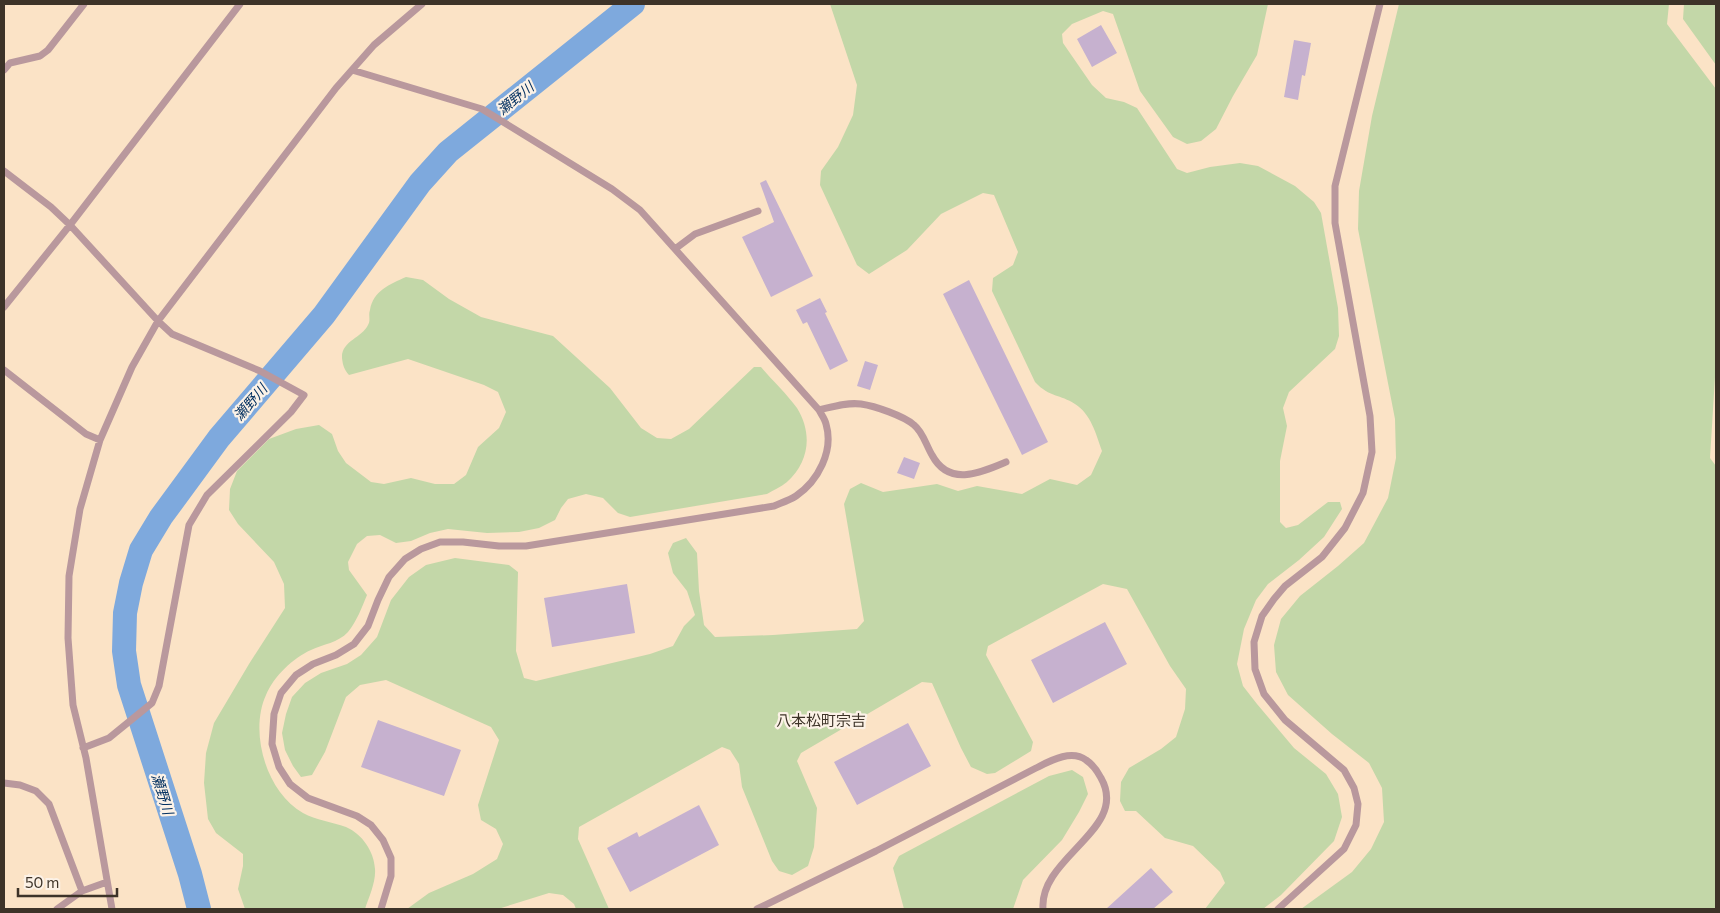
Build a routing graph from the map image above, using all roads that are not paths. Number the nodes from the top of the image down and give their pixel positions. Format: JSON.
{"nodes":[{"id":1,"x":84,"y":4,"type":"edge"},
{"id":2,"x":240,"y":4,"type":"edge"},
{"id":3,"x":422,"y":4,"type":"edge"},
{"id":4,"x":1380,"y":4,"type":"edge"},
{"id":5,"x":4,"y":70,"type":"edge"},
{"id":6,"x":352,"y":70,"type":"junction"},
{"id":7,"x":4,"y":171,"type":"edge"},
{"id":8,"x":758,"y":211,"type":"dead end"},
{"id":9,"x":70,"y":225,"type":"junction"},
{"id":10,"x":675,"y":250,"type":"junction"},
{"id":11,"x":4,"y":307,"type":"edge"},
{"id":12,"x":158,"y":321,"type":"junction"},
{"id":13,"x":4,"y":370,"type":"edge"},
{"id":14,"x":819,"y":410,"type":"junction"},
{"id":15,"x":100,"y":440,"type":"junction"},
{"id":16,"x":1006,"y":462,"type":"dead end"},
{"id":17,"x":83,"y":748,"type":"junction"},
{"id":18,"x":4,"y":783,"type":"edge"},
{"id":19,"x":107,"y":882,"type":"junction"},
{"id":20,"x":82,"y":891,"type":"junction"},
{"id":21,"x":57,"y":909,"type":"edge"},
{"id":22,"x":112,"y":909,"type":"edge"},
{"id":23,"x":381,"y":909,"type":"edge"},
{"id":24,"x":757,"y":909,"type":"edge"},
{"id":25,"x":1043,"y":909,"type":"edge"},
{"id":26,"x":1278,"y":909,"type":"edge"}],
"edges":[{"from":1,"to":5,"type":"lane"},
{"from":2,"to":9,"type":"lane"},
{"from":3,"to":6,"type":"lane"},
{"from":4,"to":26,"type":"lane"},
{"from":6,"to":10,"type":"lane"},
{"from":6,"to":12,"type":"lane"},
{"from":7,"to":9,"type":"lane"},
{"from":8,"to":10,"type":"lane"},
{"from":9,"to":11,"type":"lane"},
{"from":9,"to":12,"type":"lane"},
{"from":10,"to":14,"type":"lane"},
{"from":12,"to":15,"type":"lane"},
{"from":12,"to":17,"type":"lane"},
{"from":13,"to":15,"type":"lane"},
{"from":14,"to":16,"type":"lane"},
{"from":14,"to":23,"type":"lane"},
{"from":15,"to":17,"type":"lane"},
{"from":17,"to":19,"type":"lane"},
{"from":18,"to":20,"type":"lane"},
{"from":19,"to":20,"type":"lane"},
{"from":19,"to":22,"type":"lane"},
{"from":20,"to":21,"type":"lane"},
{"from":24,"to":25,"type":"lane"}]}
